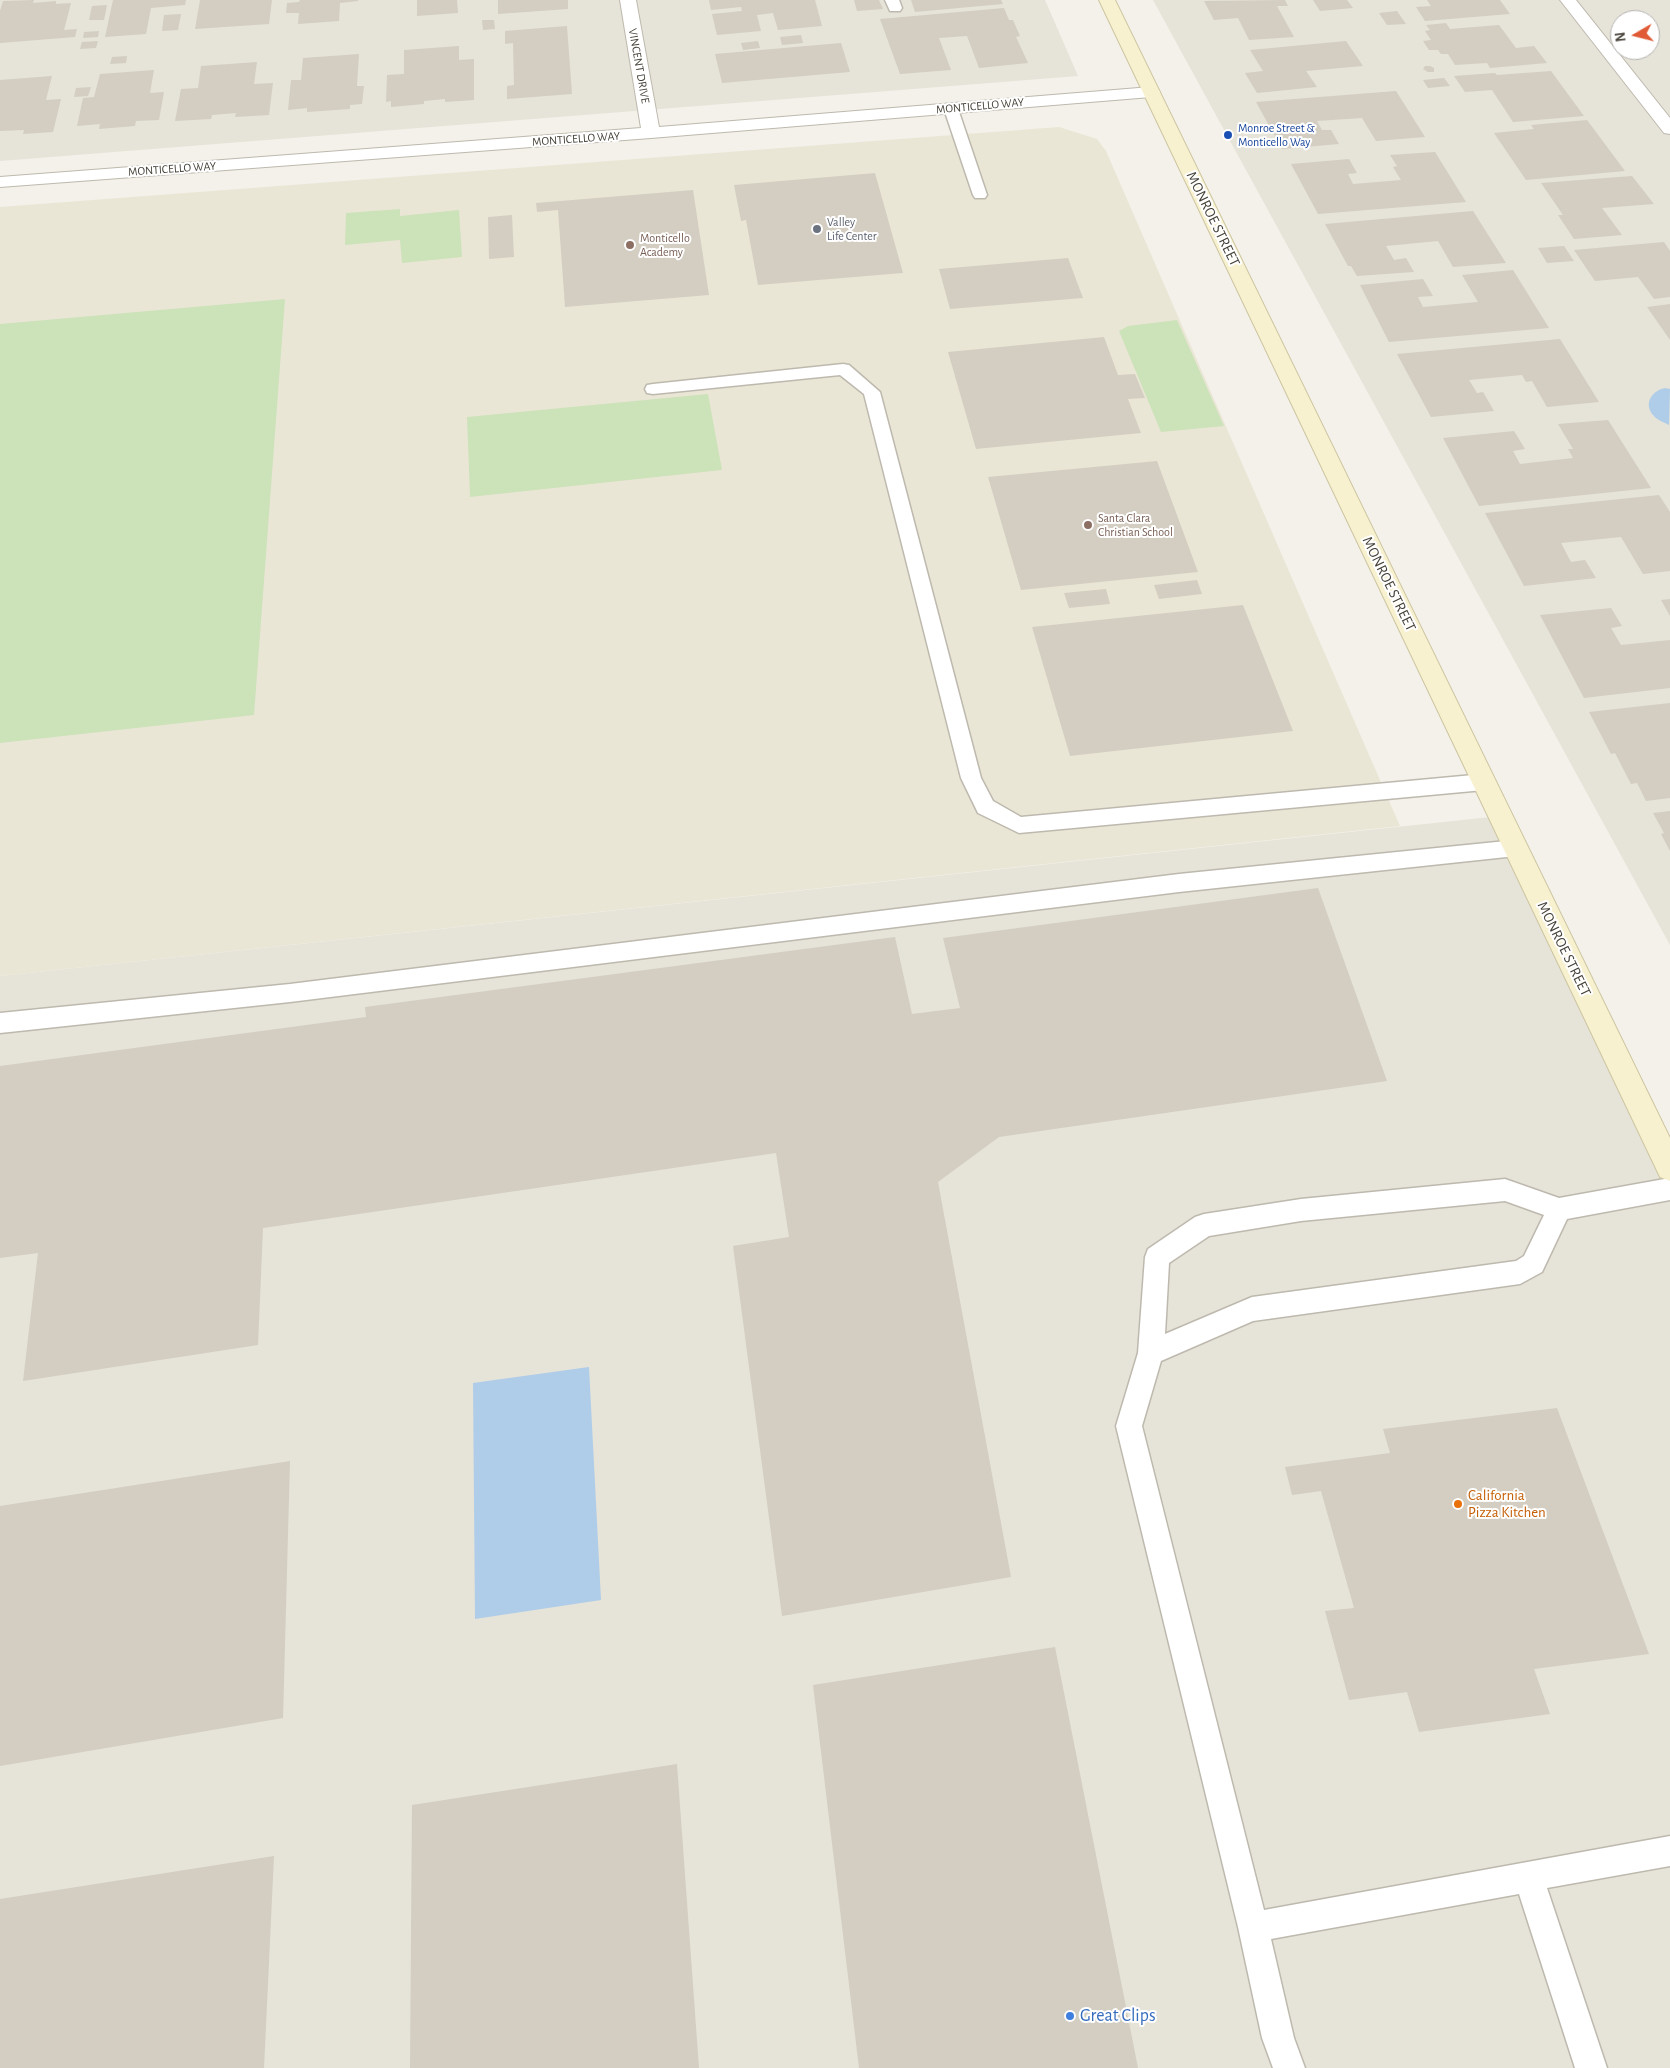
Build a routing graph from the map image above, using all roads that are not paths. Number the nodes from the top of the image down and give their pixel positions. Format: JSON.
{"nodes":[{"id":1,"x":628,"y":0,"type":"edge"},
{"id":2,"x":1107,"y":0,"type":"edge"},
{"id":3,"x":1568,"y":0,"type":"edge"},
{"id":4,"x":1152,"y":92,"type":"junction"},
{"id":5,"x":951,"y":109,"type":"junction"},
{"id":6,"x":1670,"y":128,"type":"edge"},
{"id":7,"x":651,"y":133,"type":"junction"},
{"id":8,"x":0,"y":182,"type":"edge"},
{"id":9,"x":980,"y":196,"type":"dead end"},
{"id":10,"x":653,"y":389,"type":"dead end"},
{"id":11,"x":1484,"y":782,"type":"junction"},
{"id":12,"x":1516,"y":848,"type":"junction"},
{"id":13,"x":0,"y":1023,"type":"edge"},
{"id":14,"x":1670,"y":1168,"type":"edge"},
{"id":15,"x":1670,"y":1189,"type":"edge"},
{"id":16,"x":1559,"y":1209,"type":"junction"},
{"id":17,"x":1151,"y":1353,"type":"junction"},
{"id":18,"x":1670,"y":1851,"type":"edge"},
{"id":19,"x":1528,"y":1876,"type":"junction"},
{"id":20,"x":1254,"y":1928,"type":"junction"},
{"id":21,"x":1289,"y":2068,"type":"edge"},
{"id":22,"x":1591,"y":2068,"type":"edge"}],
"edges":[{"from":1,"to":7,"type":"street","name":"VINCENT DRIVE"},
{"from":2,"to":4,"type":"main road","name":"MONROE STREET"},
{"from":3,"to":6,"type":"street"},
{"from":4,"to":5,"type":"street","name":"MONTICELLO WAY"},
{"from":4,"to":11,"type":"main road","name":"MONROE STREET"},
{"from":5,"to":7,"type":"street","name":"MONTICELLO WAY"},
{"from":5,"to":9,"type":"lane"},
{"from":7,"to":8,"type":"street","name":"MONTICELLO WAY"},
{"from":10,"to":11,"type":"lane"},
{"from":11,"to":12,"type":"main road","name":"MONROE STREET"},
{"from":12,"to":13,"type":"lane"},
{"from":12,"to":14,"type":"main road","name":"MONROE STREET"},
{"from":15,"to":16,"type":"lane"},
{"from":16,"to":17,"type":"lane"},
{"from":16,"to":17,"type":"lane"},
{"from":17,"to":20,"type":"lane"},
{"from":18,"to":19,"type":"lane"},
{"from":19,"to":20,"type":"lane"},
{"from":19,"to":22,"type":"lane"},
{"from":20,"to":21,"type":"lane"}]}
